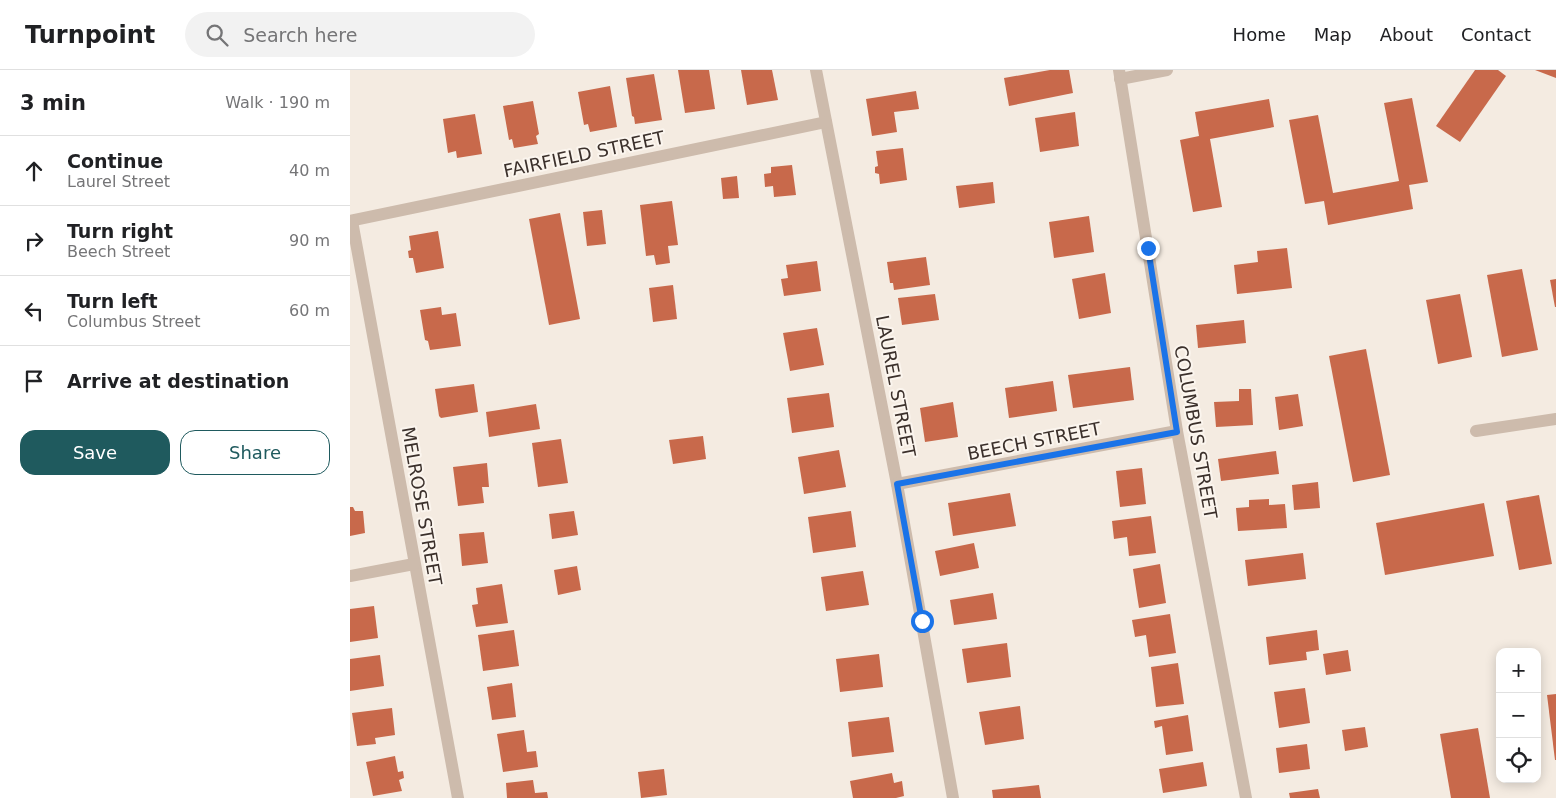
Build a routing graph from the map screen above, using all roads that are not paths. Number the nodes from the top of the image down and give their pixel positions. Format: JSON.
{"nodes":[{"id":1,"x":816,"y":70,"type":"edge"},
{"id":2,"x":1167,"y":70,"type":"edge"},
{"id":3,"x":1119,"y":74,"type":"edge"},
{"id":4,"x":826,"y":122,"type":"junction"},
{"id":5,"x":351,"y":221,"type":"edge"},
{"id":6,"x":1556,"y":418,"type":"edge"},
{"id":7,"x":1476,"y":431,"type":"dead end"},
{"id":8,"x":1177,"y":432,"type":"junction"},
{"id":9,"x":897,"y":484,"type":"junction"},
{"id":10,"x":414,"y":564,"type":"junction"},
{"id":11,"x":350,"y":576,"type":"edge"},
{"id":12,"x":458,"y":798,"type":"edge"},
{"id":13,"x":953,"y":798,"type":"edge"},
{"id":14,"x":1246,"y":798,"type":"edge"}],
"edges":[{"from":1,"to":4,"type":"street","name":"LAUREL STREET"},
{"from":2,"to":3,"type":"street"},
{"from":3,"to":8,"type":"street","name":"COLUMBUS STREET"},
{"from":4,"to":5,"type":"street","name":"FAIRFIELD STREET"},
{"from":4,"to":9,"type":"street","name":"LAUREL STREET"},
{"from":5,"to":10,"type":"street","name":"MELROSE STREET"},
{"from":6,"to":7,"type":"street"},
{"from":8,"to":9,"type":"street","name":"BEECH STREET"},
{"from":8,"to":14,"type":"street","name":"COLUMBUS STREET"},
{"from":9,"to":13,"type":"street","name":"LAUREL STREET"},
{"from":10,"to":11,"type":"street"},
{"from":10,"to":12,"type":"street","name":"MELROSE STREET"}]}
